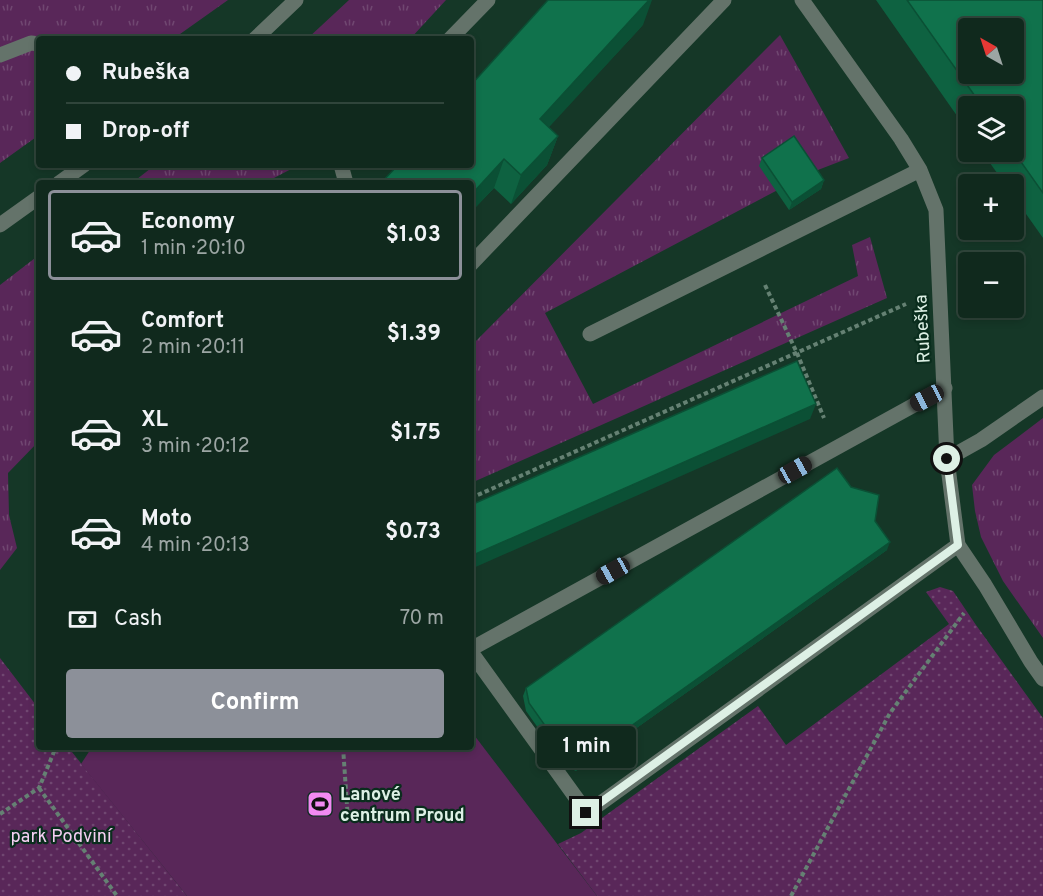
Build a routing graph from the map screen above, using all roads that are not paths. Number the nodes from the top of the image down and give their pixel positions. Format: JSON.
{"nodes":[{"id":1,"x":296,"y":0,"type":"edge"},
{"id":2,"x":488,"y":0,"type":"edge"},
{"id":3,"x":724,"y":0,"type":"edge"},
{"id":4,"x":802,"y":0,"type":"edge"},
{"id":5,"x":258,"y":36,"type":"edge"},
{"id":6,"x":453,"y":36,"type":"edge"},
{"id":7,"x":36,"y":44,"type":"edge"},
{"id":8,"x":0,"y":55,"type":"edge"},
{"id":9,"x":80,"y":168,"type":"edge"},
{"id":10,"x":920,"y":170,"type":"junction"},
{"id":11,"x":63,"y":180,"type":"edge"},
{"id":12,"x":36,"y":199,"type":"edge"},
{"id":13,"x":0,"y":225,"type":"edge"},
{"id":14,"x":474,"y":261,"type":"edge"},
{"id":15,"x":590,"y":333,"type":"dead end"},
{"id":16,"x":945,"y":388,"type":"junction"},
{"id":17,"x":1043,"y":397,"type":"edge"},
{"id":18,"x":947,"y":459,"type":"junction"},
{"id":19,"x":958,"y":545,"type":"junction"},
{"id":20,"x":474,"y":648,"type":"edge"},
{"id":21,"x":474,"y":654,"type":"edge"},
{"id":22,"x":1043,"y":680,"type":"edge"}],
"edges":[{"from":1,"to":5,"type":"street"},
{"from":2,"to":6,"type":"street"},
{"from":3,"to":14,"type":"street"},
{"from":4,"to":10,"type":"street","name":"Rubeška"},
{"from":7,"to":8,"type":"street"},
{"from":9,"to":11,"type":"street"},
{"from":10,"to":15,"type":"street"},
{"from":10,"to":16,"type":"street","name":"Rubeška"},
{"from":12,"to":13,"type":"street"},
{"from":16,"to":18,"type":"street","name":"Rubeška"},
{"from":16,"to":20,"type":"street"},
{"from":17,"to":18,"type":"street"},
{"from":18,"to":19,"type":"street","name":"Rubeška"},
{"from":19,"to":21,"type":"street"},
{"from":19,"to":22,"type":"street","name":"Rubeška"}]}
